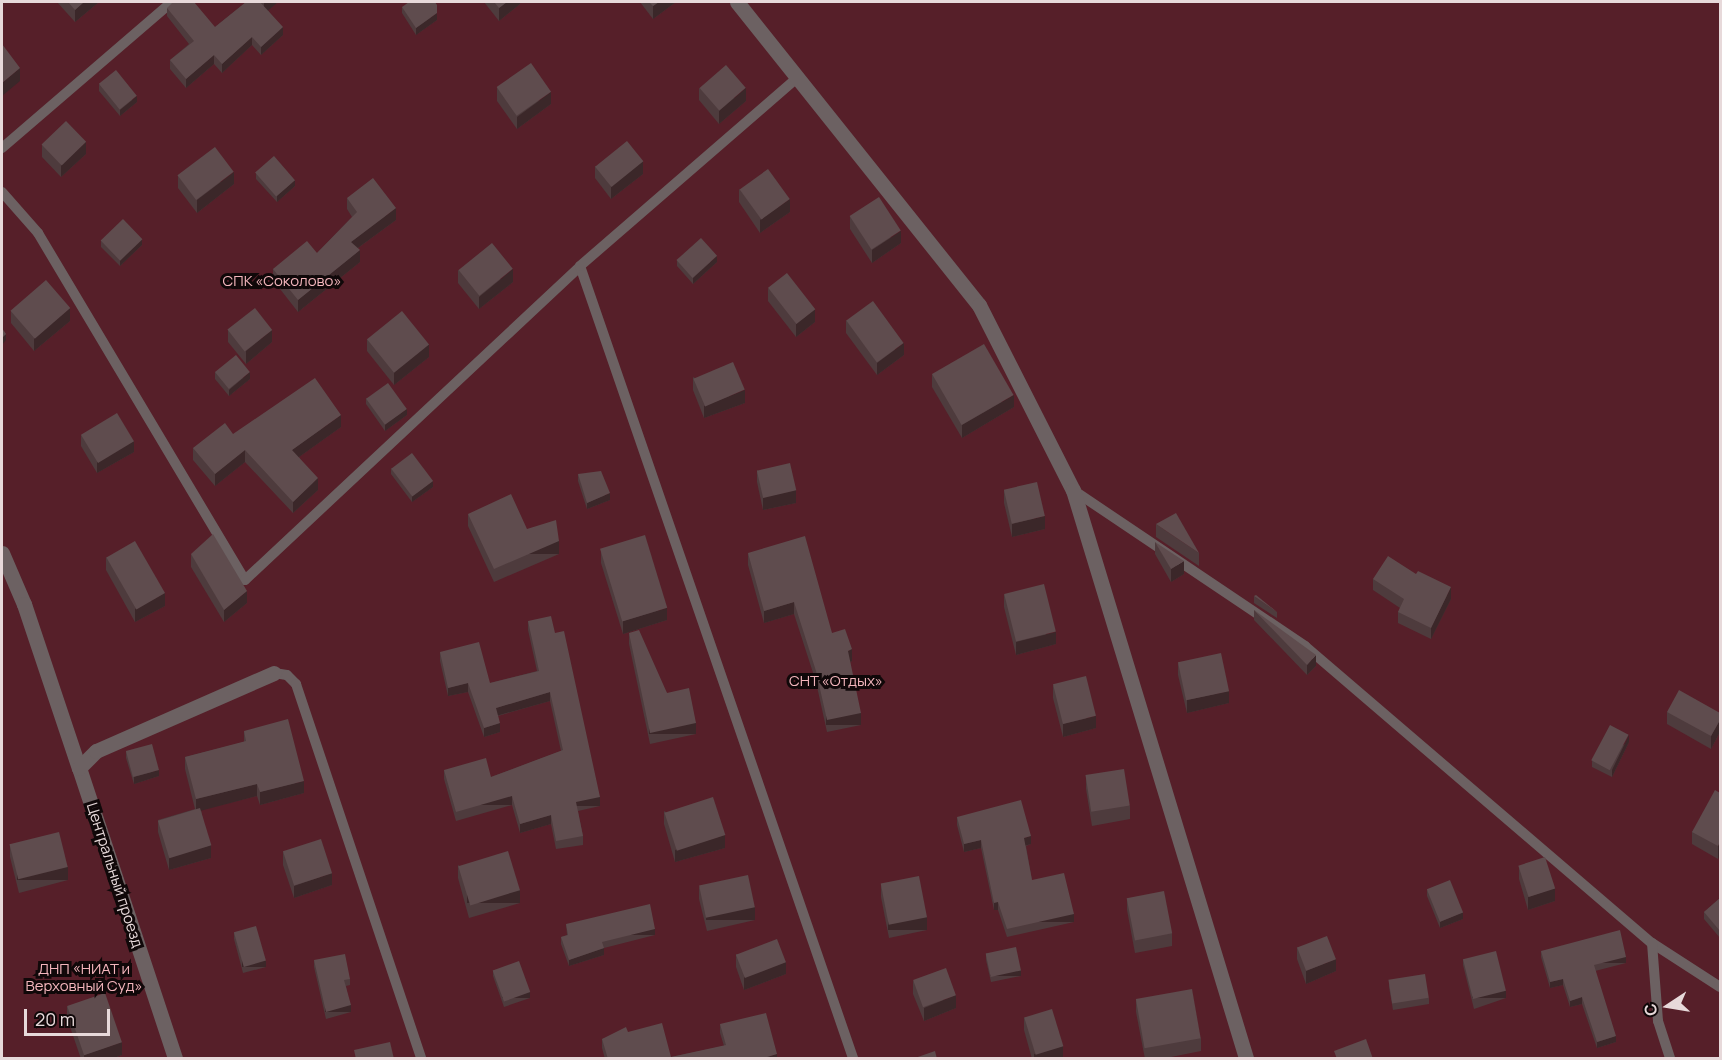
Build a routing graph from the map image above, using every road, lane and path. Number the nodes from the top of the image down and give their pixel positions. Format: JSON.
{"nodes":[{"id":1,"x":172,"y":2,"type":"edge"},
{"id":2,"x":736,"y":2,"type":"edge"},
{"id":3,"x":796,"y":78,"type":"junction"},
{"id":4,"x":2,"y":148,"type":"edge"},
{"id":5,"x":2,"y":192,"type":"edge"},
{"id":6,"x":579,"y":266,"type":"junction"},
{"id":7,"x":1073,"y":490,"type":"junction"},
{"id":8,"x":2,"y":554,"type":"edge"},
{"id":9,"x":274,"y":673,"type":"joint"},
{"id":10,"x":79,"y":768,"type":"junction"},
{"id":11,"x":1652,"y":943,"type":"junction"},
{"id":12,"x":1719,"y":984,"type":"edge"},
{"id":13,"x":175,"y":1059,"type":"edge"},
{"id":14,"x":421,"y":1059,"type":"edge"},
{"id":15,"x":853,"y":1059,"type":"edge"},
{"id":16,"x":1246,"y":1059,"type":"edge"},
{"id":17,"x":1670,"y":1059,"type":"edge"}],
"edges":[{"from":1,"to":4,"type":"lane"},
{"from":2,"to":3,"type":"street"},
{"from":3,"to":6,"type":"lane"},
{"from":3,"to":7,"type":"street"},
{"from":5,"to":6,"type":"lane"},
{"from":6,"to":15,"type":"lane"},
{"from":7,"to":11,"type":"lane"},
{"from":7,"to":16,"type":"street"},
{"from":8,"to":10,"type":"street","name":"Центральный проезд"},
{"from":9,"to":10,"type":"street"},
{"from":9,"to":14,"type":"lane"},
{"from":10,"to":13,"type":"street","name":"Центральный проезд"},
{"from":11,"to":12,"type":"lane"},
{"from":11,"to":17,"type":"lane"}]}
